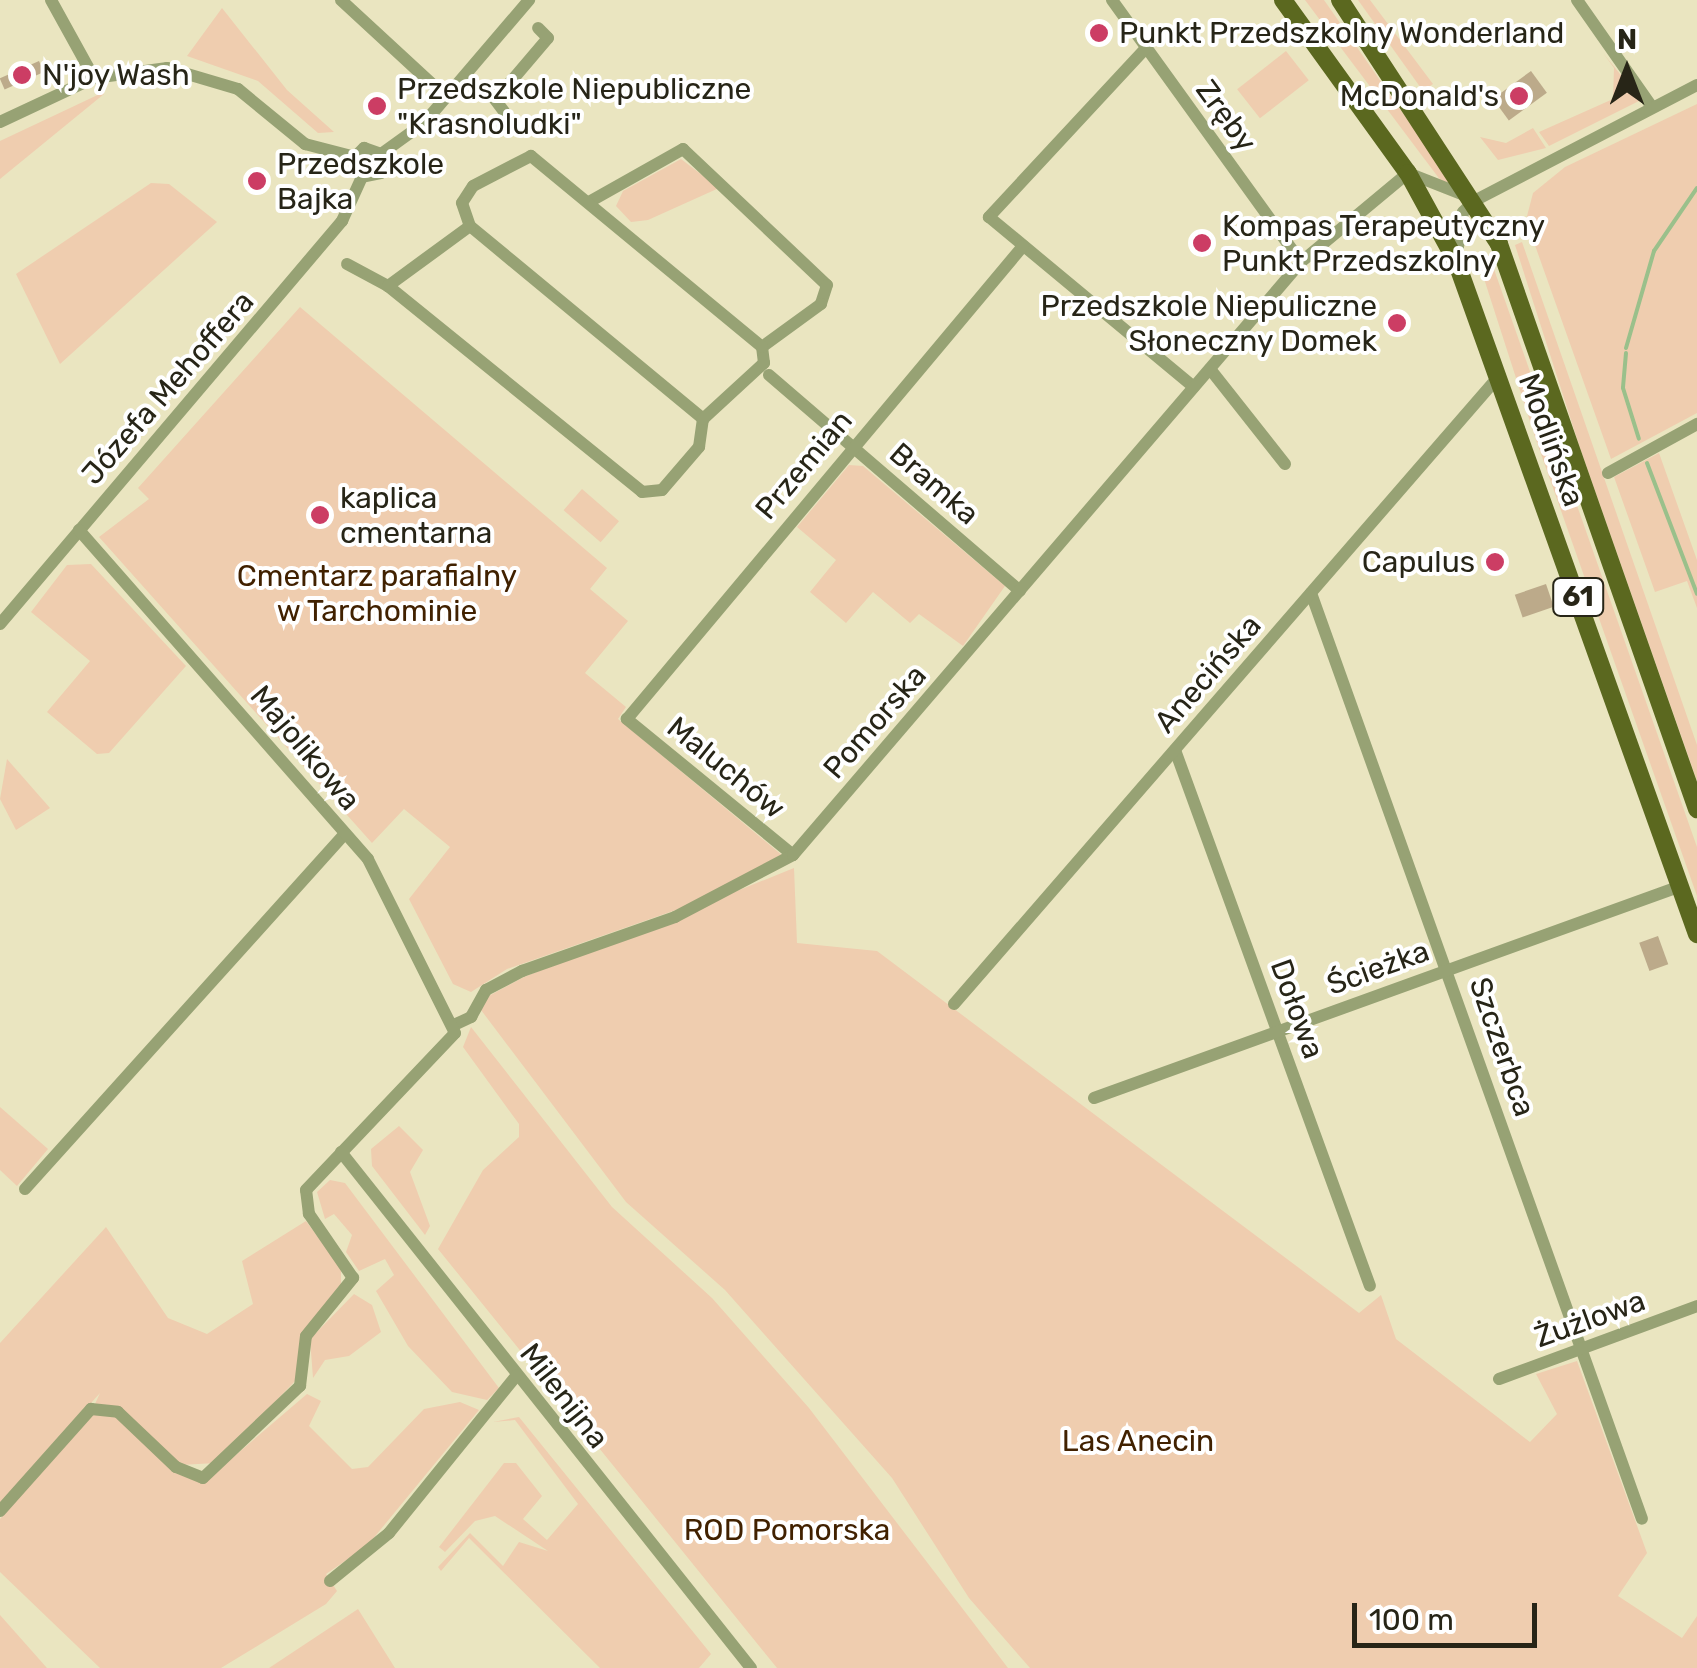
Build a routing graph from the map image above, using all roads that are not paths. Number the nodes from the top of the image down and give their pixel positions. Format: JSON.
{"nodes":[{"id":1,"x":51,"y":0,"type":"edge"},
{"id":2,"x":342,"y":0,"type":"edge"},
{"id":3,"x":530,"y":0,"type":"edge"},
{"id":4,"x":1112,"y":0,"type":"edge"},
{"id":5,"x":1284,"y":0,"type":"edge"},
{"id":6,"x":1340,"y":0,"type":"edge"},
{"id":7,"x":1577,"y":0,"type":"edge"},
{"id":8,"x":538,"y":28,"type":"dead end"},
{"id":9,"x":1146,"y":48,"type":"junction"},
{"id":10,"x":94,"y":78,"type":"junction"},
{"id":11,"x":1697,"y":85,"type":"edge"},
{"id":12,"x":446,"y":97,"type":"junction"},
{"id":13,"x":1652,"y":107,"type":"junction"},
{"id":14,"x":506,"y":114,"type":"dead end"},
{"id":15,"x":0,"y":122,"type":"edge"},
{"id":16,"x":382,"y":154,"type":"junction"},
{"id":17,"x":354,"y":158,"type":"junction"},
{"id":18,"x":1408,"y":173,"type":"junction"},
{"id":19,"x":362,"y":177,"type":"junction"},
{"id":20,"x":1476,"y":200,"type":"junction"},
{"id":21,"x":589,"y":202,"type":"junction"},
{"id":22,"x":470,"y":226,"type":"junction"},
{"id":23,"x":1022,"y":246,"type":"junction"},
{"id":24,"x":1456,"y":261,"type":"junction"},
{"id":25,"x":1301,"y":262,"type":"junction"},
{"id":26,"x":348,"y":264,"type":"dead end"},
{"id":27,"x":388,"y":286,"type":"junction"},
{"id":28,"x":762,"y":347,"type":"junction"},
{"id":29,"x":1210,"y":368,"type":"junction"},
{"id":30,"x":769,"y":375,"type":"dead end"},
{"id":31,"x":1500,"y":376,"type":"junction"},
{"id":32,"x":1194,"y":387,"type":"junction"},
{"id":33,"x":703,"y":419,"type":"junction"},
{"id":34,"x":1697,"y":424,"type":"edge"},
{"id":35,"x":852,"y":446,"type":"junction"},
{"id":36,"x":1284,"y":464,"type":"dead end"},
{"id":37,"x":1608,"y":473,"type":"dead end"},
{"id":38,"x":79,"y":530,"type":"junction"},
{"id":39,"x":1020,"y":591,"type":"junction"},
{"id":40,"x":1311,"y":592,"type":"junction"},
{"id":41,"x":0,"y":624,"type":"edge"},
{"id":42,"x":627,"y":719,"type":"joint"},
{"id":43,"x":1175,"y":750,"type":"junction"},
{"id":44,"x":1697,"y":809,"type":"edge"},
{"id":45,"x":345,"y":834,"type":"junction"},
{"id":46,"x":793,"y":855,"type":"junction"},
{"id":47,"x":1680,"y":886,"type":"junction"},
{"id":48,"x":1697,"y":934,"type":"edge"},
{"id":49,"x":1448,"y":968,"type":"junction"},
{"id":50,"x":954,"y":1004,"type":"dead end"},
{"id":51,"x":456,"y":1024,"type":"junction"},
{"id":52,"x":1279,"y":1032,"type":"junction"},
{"id":53,"x":1094,"y":1098,"type":"dead end"},
{"id":54,"x":341,"y":1152,"type":"junction"},
{"id":55,"x":25,"y":1189,"type":"dead end"},
{"id":56,"x":1370,"y":1286,"type":"dead end"},
{"id":57,"x":1697,"y":1306,"type":"edge"},
{"id":58,"x":1582,"y":1349,"type":"junction"},
{"id":59,"x":517,"y":1375,"type":"junction"},
{"id":60,"x":1499,"y":1379,"type":"dead end"},
{"id":61,"x":0,"y":1510,"type":"edge"},
{"id":62,"x":1642,"y":1519,"type":"dead end"},
{"id":63,"x":330,"y":1581,"type":"dead end"},
{"id":64,"x":746,"y":1666,"type":"edge"}],
"edges":[{"from":1,"to":10,"type":"street"},
{"from":2,"to":12,"type":"street"},
{"from":3,"to":12,"type":"street"},
{"from":4,"to":9,"type":"street","name":"Zręby"},
{"from":5,"to":18,"type":"main road","name":"Modlińska","number":"61"},
{"from":6,"to":20,"type":"main road","name":"Modlińska","number":"61"},
{"from":7,"to":13,"type":"street"},
{"from":8,"to":14,"type":"street"},
{"from":9,"to":23,"type":"street"},
{"from":9,"to":25,"type":"street","name":"Zręby"},
{"from":10,"to":15,"type":"street"},
{"from":10,"to":17,"type":"street"},
{"from":11,"to":13,"type":"street"},
{"from":12,"to":16,"type":"street"},
{"from":13,"to":20,"type":"street"},
{"from":16,"to":17,"type":"street"},
{"from":16,"to":19,"type":"street","name":"Józefa Mehoffera"},
{"from":17,"to":19,"type":"street"},
{"from":18,"to":20,"type":"street"},
{"from":18,"to":24,"type":"main road","name":"Modlińska","number":"61"},
{"from":18,"to":25,"type":"street","name":"Pomorska"},
{"from":19,"to":38,"type":"street","name":"Józefa Mehoffera"},
{"from":20,"to":24,"type":"street"},
{"from":20,"to":44,"type":"main road","name":"Modlińska","number":"61"},
{"from":21,"to":22,"type":"street"},
{"from":21,"to":28,"type":"street"},
{"from":21,"to":28,"type":"street"},
{"from":22,"to":27,"type":"street"},
{"from":22,"to":33,"type":"street"},
{"from":23,"to":32,"type":"street"},
{"from":23,"to":35,"type":"street","name":"Przemian"},
{"from":24,"to":31,"type":"main road","name":"Modlińska","number":"61"},
{"from":25,"to":29,"type":"street","name":"Pomorska"},
{"from":26,"to":27,"type":"street"},
{"from":27,"to":33,"type":"street"},
{"from":28,"to":33,"type":"street"},
{"from":29,"to":32,"type":"street","name":"Pomorska"},
{"from":29,"to":36,"type":"street"},
{"from":30,"to":35,"type":"street","name":"Bramka"},
{"from":31,"to":40,"type":"street","name":"Anecińska"},
{"from":31,"to":47,"type":"main road","name":"Modlińska","number":"61"},
{"from":32,"to":39,"type":"street","name":"Pomorska"},
{"from":34,"to":37,"type":"street"},
{"from":35,"to":39,"type":"street","name":"Bramka"},
{"from":35,"to":42,"type":"street","name":"Przemian"},
{"from":38,"to":41,"type":"street","name":"Józefa Mehoffera"},
{"from":38,"to":45,"type":"street","name":"Majolikowa"},
{"from":39,"to":46,"type":"street","name":"Pomorska"},
{"from":40,"to":43,"type":"street","name":"Anecińska"},
{"from":40,"to":49,"type":"street","name":"Szczerbca"},
{"from":42,"to":46,"type":"street","name":"Maluchów"},
{"from":43,"to":50,"type":"street","name":"Anecińska"},
{"from":43,"to":52,"type":"street","name":"Dołowa"},
{"from":45,"to":51,"type":"street","name":"Majolikowa"},
{"from":45,"to":55,"type":"street"},
{"from":46,"to":51,"type":"street","name":"Pomorska"},
{"from":47,"to":48,"type":"main road","name":"Modlińska","number":"61"},
{"from":47,"to":49,"type":"street","name":"Ścieżka"},
{"from":49,"to":52,"type":"street","name":"Ścieżka"},
{"from":49,"to":58,"type":"street","name":"Szczerbca"},
{"from":51,"to":54,"type":"street","name":"Pomorska"},
{"from":52,"to":53,"type":"street","name":"Ścieżka"},
{"from":52,"to":56,"type":"street","name":"Dołowa"},
{"from":54,"to":59,"type":"street","name":"Milenijna"},
{"from":54,"to":61,"type":"street","name":"Pomorska"},
{"from":57,"to":58,"type":"street","name":"Żużlowa"},
{"from":58,"to":60,"type":"street","name":"Żużlowa"},
{"from":58,"to":62,"type":"street","name":"Szczerbca"},
{"from":59,"to":63,"type":"street"},
{"from":59,"to":64,"type":"street","name":"Milenijna"}]}
